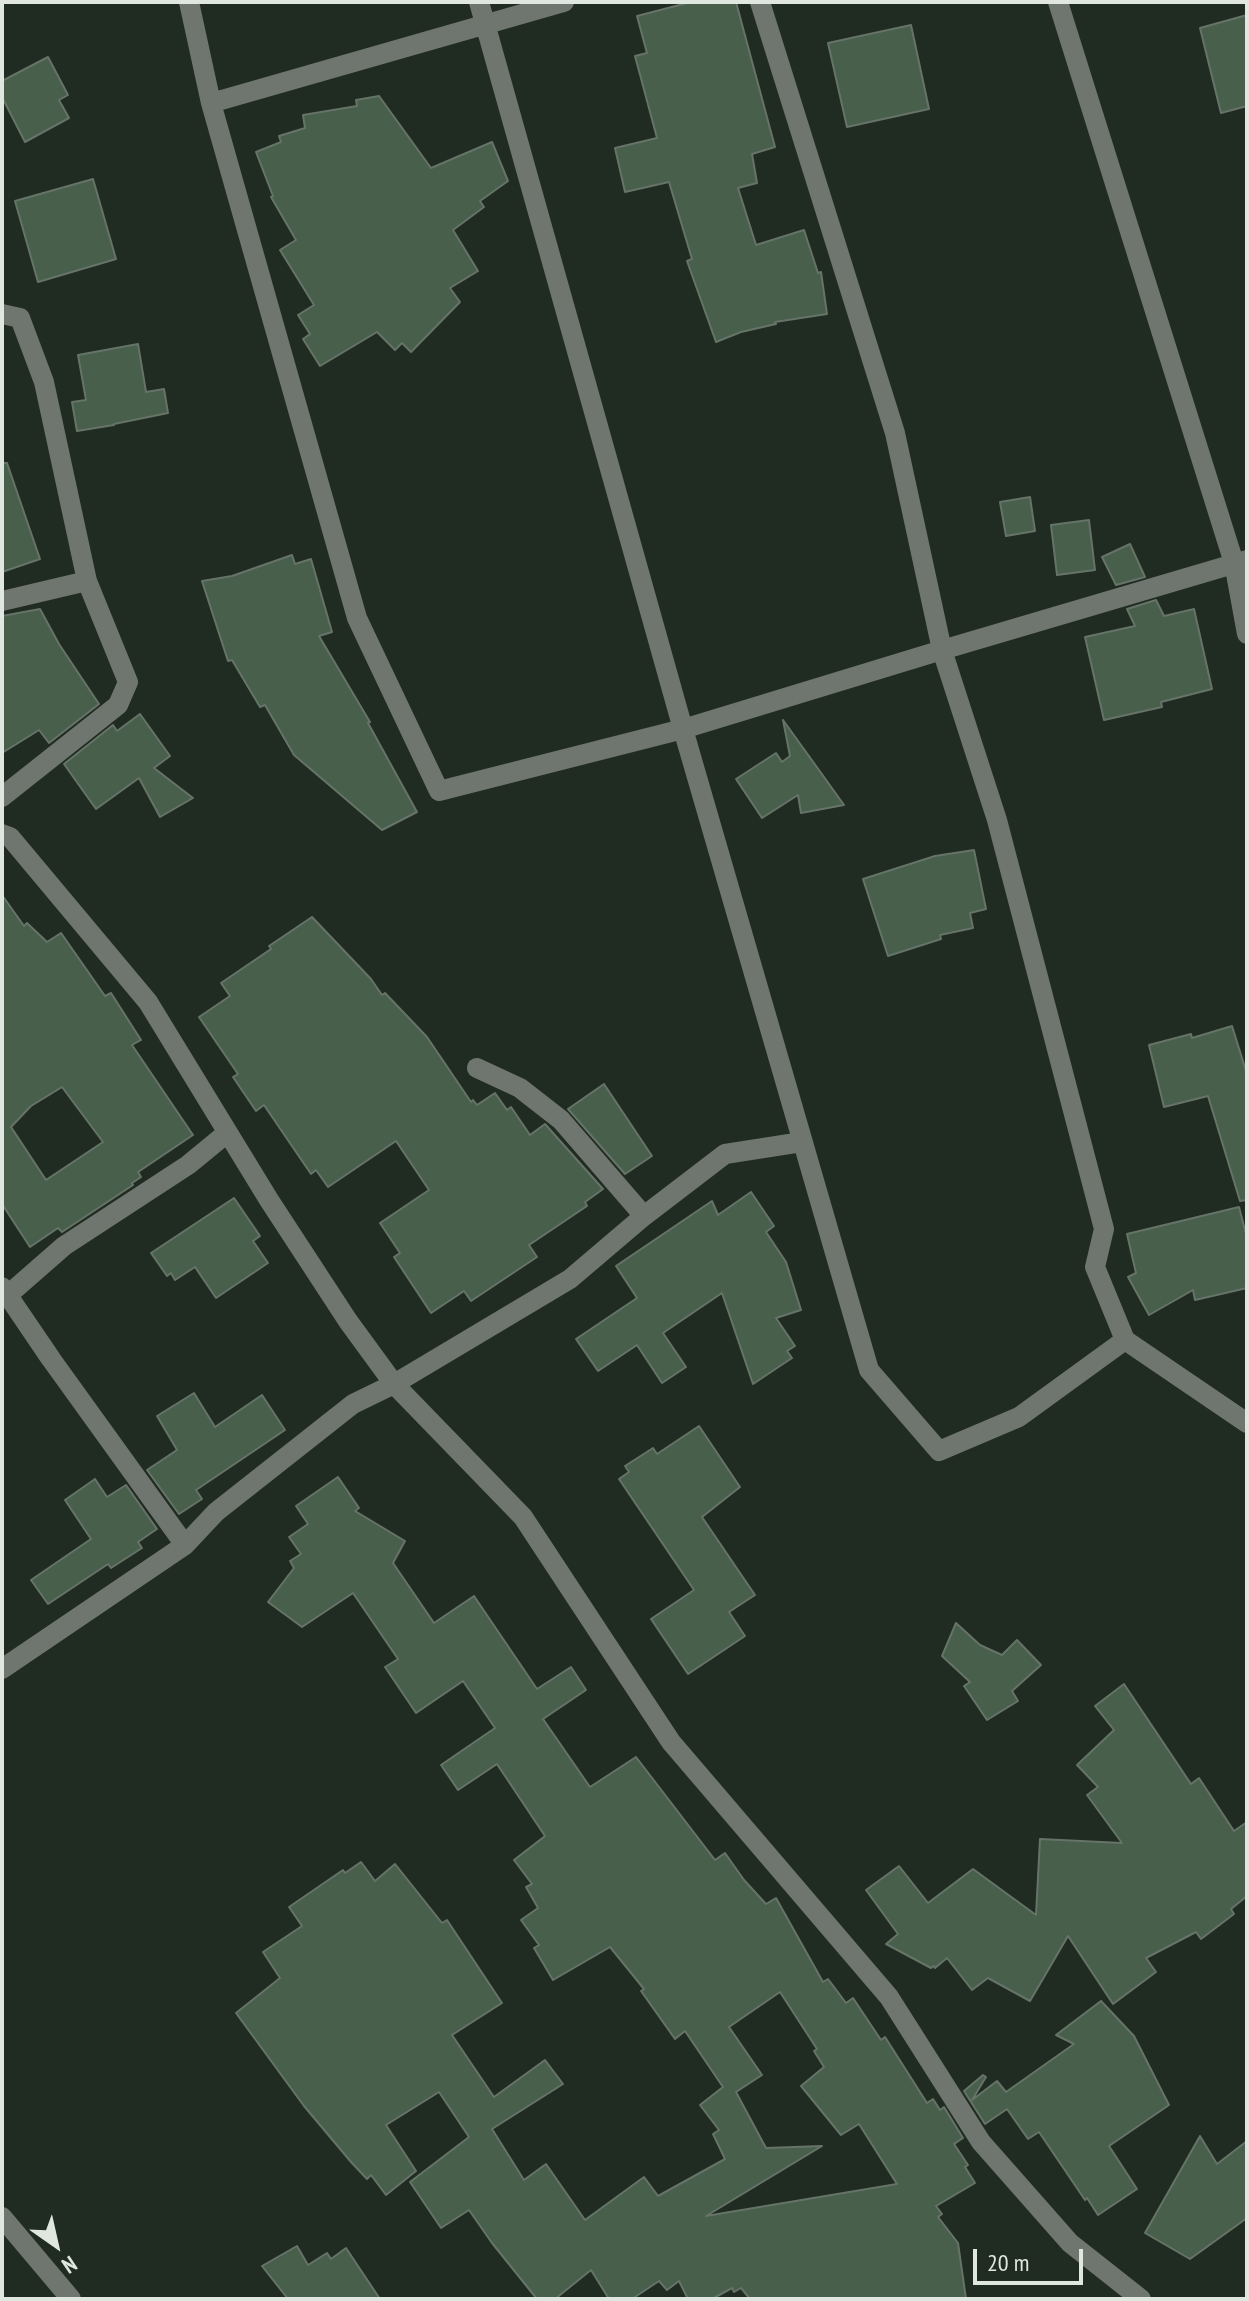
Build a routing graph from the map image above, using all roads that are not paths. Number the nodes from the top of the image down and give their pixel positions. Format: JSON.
{"nodes":[{"id":1,"x":189,"y":2,"type":"edge"},
{"id":2,"x":479,"y":2,"type":"edge"},
{"id":3,"x":564,"y":2,"type":"edge"},
{"id":4,"x":760,"y":2,"type":"edge"},
{"id":5,"x":1058,"y":2,"type":"edge"},
{"id":6,"x":486,"y":24,"type":"junction"},
{"id":7,"x":211,"y":103,"type":"junction"},
{"id":8,"x":2,"y":314,"type":"edge"},
{"id":9,"x":1240,"y":562,"type":"edge"},
{"id":10,"x":87,"y":581,"type":"junction"},
{"id":11,"x":2,"y":601,"type":"edge"},
{"id":12,"x":1247,"y":634,"type":"edge"},
{"id":13,"x":942,"y":650,"type":"junction"},
{"id":14,"x":683,"y":729,"type":"junction"},
{"id":15,"x":2,"y":797,"type":"edge"},
{"id":16,"x":2,"y":834,"type":"edge"},
{"id":17,"x":477,"y":1068,"type":"dead end"},
{"id":18,"x":227,"y":1133,"type":"junction"},
{"id":19,"x":802,"y":1142,"type":"junction"},
{"id":20,"x":644,"y":1216,"type":"junction"},
{"id":21,"x":5,"y":1291,"type":"edge"},
{"id":22,"x":1125,"y":1340,"type":"junction"},
{"id":23,"x":394,"y":1384,"type":"junction"},
{"id":24,"x":1247,"y":1423,"type":"edge"},
{"id":25,"x":185,"y":1545,"type":"junction"},
{"id":26,"x":2,"y":1669,"type":"edge"},
{"id":27,"x":2,"y":2217,"type":"edge"},
{"id":28,"x":71,"y":2299,"type":"edge"},
{"id":29,"x":1141,"y":2299,"type":"edge"}],
"edges":[{"from":1,"to":7,"type":"street"},
{"from":2,"to":6,"type":"street"},
{"from":3,"to":6,"type":"street"},
{"from":4,"to":13,"type":"street"},
{"from":5,"to":9,"type":"street"},
{"from":6,"to":7,"type":"street"},
{"from":6,"to":14,"type":"street"},
{"from":7,"to":14,"type":"street"},
{"from":8,"to":10,"type":"street"},
{"from":9,"to":12,"type":"street"},
{"from":9,"to":13,"type":"street"},
{"from":10,"to":11,"type":"street"},
{"from":10,"to":15,"type":"street"},
{"from":13,"to":14,"type":"street"},
{"from":13,"to":22,"type":"street"},
{"from":14,"to":19,"type":"street"},
{"from":16,"to":18,"type":"street"},
{"from":17,"to":20,"type":"street"},
{"from":18,"to":21,"type":"street"},
{"from":18,"to":23,"type":"street"},
{"from":19,"to":20,"type":"street"},
{"from":19,"to":22,"type":"street"},
{"from":20,"to":23,"type":"street"},
{"from":21,"to":25,"type":"street"},
{"from":22,"to":24,"type":"street"},
{"from":23,"to":25,"type":"street"},
{"from":23,"to":29,"type":"street"},
{"from":25,"to":26,"type":"street"},
{"from":27,"to":28,"type":"street"}]}
